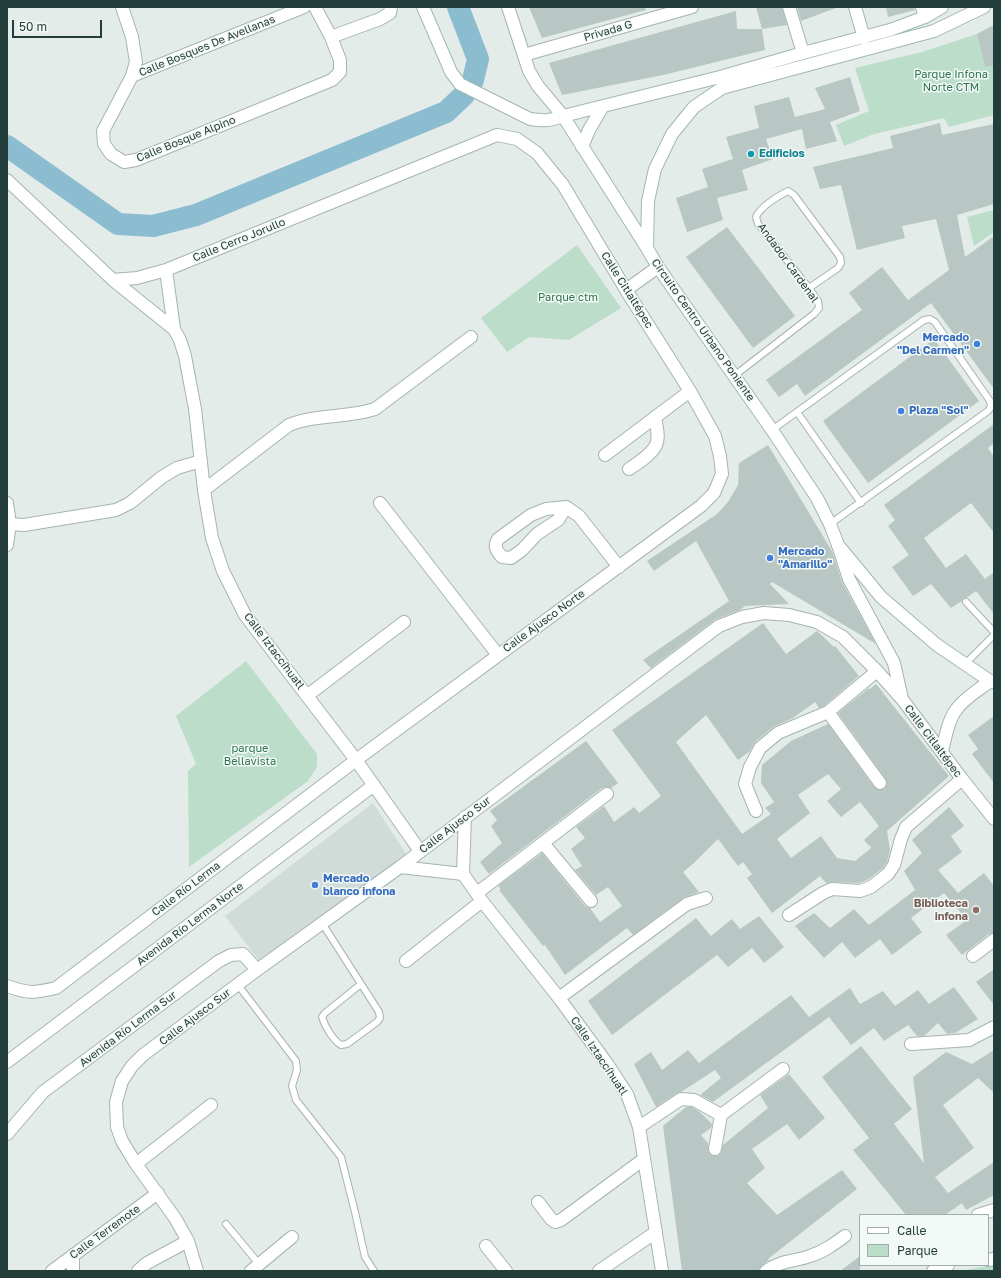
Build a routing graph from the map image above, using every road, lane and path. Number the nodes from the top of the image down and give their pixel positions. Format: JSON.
{"nodes":[{"id":1,"x":122,"y":7,"type":"edge"},
{"id":2,"x":304,"y":7,"type":"edge"},
{"id":3,"x":315,"y":7,"type":"edge"},
{"id":4,"x":391,"y":7,"type":"edge"},
{"id":5,"x":423,"y":7,"type":"edge"},
{"id":6,"x":508,"y":7,"type":"edge"},
{"id":7,"x":692,"y":7,"type":"edge"},
{"id":8,"x":789,"y":7,"type":"edge"},
{"id":9,"x":855,"y":7,"type":"edge"},
{"id":10,"x":942,"y":7,"type":"edge"},
{"id":11,"x":984,"y":7,"type":"edge"},
{"id":12,"x":924,"y":12,"type":"edge"},
{"id":13,"x":331,"y":38,"type":"junction"},
{"id":14,"x":864,"y":38,"type":"junction"},
{"id":15,"x":803,"y":53,"type":"junction"},
{"id":16,"x":524,"y":55,"type":"junction"},
{"id":17,"x":132,"y":76,"type":"junction"},
{"id":18,"x":603,"y":106,"type":"junction"},
{"id":19,"x":563,"y":116,"type":"junction"},
{"id":20,"x":497,"y":135,"type":"joint"},
{"id":21,"x":582,"y":147,"type":"junction"},
{"id":22,"x":7,"y":180,"type":"edge"},
{"id":23,"x":647,"y":248,"type":"junction"},
{"id":24,"x":658,"y":268,"type":"junction"},
{"id":25,"x":166,"y":270,"type":"junction"},
{"id":26,"x":113,"y":280,"type":"junction"},
{"id":27,"x":809,"y":288,"type":"junction"},
{"id":28,"x":626,"y":290,"type":"junction"},
{"id":29,"x":174,"y":329,"type":"junction"},
{"id":30,"x":471,"y":338,"type":"dead end"},
{"id":31,"x":734,"y":376,"type":"junction"},
{"id":32,"x":690,"y":391,"type":"junction"},
{"id":33,"x":797,"y":412,"type":"junction"},
{"id":34,"x":655,"y":417,"type":"junction"},
{"id":35,"x":772,"y":430,"type":"junction"},
{"id":36,"x":605,"y":455,"type":"dead end"},
{"id":37,"x":201,"y":461,"type":"junction"},
{"id":38,"x":629,"y":469,"type":"dead end"},
{"id":39,"x":722,"y":474,"type":"joint"},
{"id":40,"x":204,"y":490,"type":"junction"},
{"id":41,"x":7,"y":503,"type":"edge"},
{"id":42,"x":380,"y":503,"type":"dead end"},
{"id":43,"x":861,"y":503,"type":"junction"},
{"id":44,"x":566,"y":507,"type":"junction"},
{"id":45,"x":10,"y":524,"type":"junction"},
{"id":46,"x":830,"y":524,"type":"junction"},
{"id":47,"x":7,"y":545,"type":"edge"},
{"id":48,"x":838,"y":545,"type":"junction"},
{"id":49,"x":619,"y":567,"type":"junction"},
{"id":50,"x":966,"y":602,"type":"dead end"},
{"id":51,"x":404,"y":622,"type":"dead end"},
{"id":52,"x":994,"y":632,"type":"edge"},
{"id":53,"x":994,"y":635,"type":"edge"},
{"id":54,"x":498,"y":655,"type":"junction"},
{"id":55,"x":965,"y":664,"type":"junction"},
{"id":56,"x":876,"y":671,"type":"junction"},
{"id":57,"x":992,"y":682,"type":"edge"},
{"id":58,"x":308,"y":695,"type":"junction"},
{"id":59,"x":902,"y":699,"type":"junction"},
{"id":60,"x":828,"y":712,"type":"junction"},
{"id":61,"x":948,"y":728,"type":"junction"},
{"id":62,"x":928,"y":733,"type":"junction"},
{"id":63,"x":942,"y":752,"type":"junction"},
{"id":64,"x":356,"y":760,"type":"junction"},
{"id":65,"x":962,"y":779,"type":"junction"},
{"id":66,"x":880,"y":784,"type":"dead end"},
{"id":67,"x":374,"y":785,"type":"junction"},
{"id":68,"x":607,"y":794,"type":"dead end"},
{"id":69,"x":756,"y":811,"type":"dead end"},
{"id":70,"x":465,"y":817,"type":"junction"},
{"id":71,"x":994,"y":819,"type":"edge"},
{"id":72,"x":543,"y":843,"type":"junction"},
{"id":73,"x":420,"y":851,"type":"junction"},
{"id":74,"x":400,"y":866,"type":"junction"},
{"id":75,"x":463,"y":874,"type":"junction"},
{"id":76,"x":480,"y":897,"type":"junction"},
{"id":77,"x":706,"y":898,"type":"dead end"},
{"id":78,"x":591,"y":901,"type":"dead end"},
{"id":79,"x":789,"y":915,"type":"dead end"},
{"id":80,"x":322,"y":923,"type":"junction"},
{"id":81,"x":994,"y":940,"type":"edge"},
{"id":82,"x":973,"y":956,"type":"dead end"},
{"id":83,"x":406,"y":961,"type":"dead end"},
{"id":84,"x":257,"y":970,"type":"junction"},
{"id":85,"x":361,"y":984,"type":"junction"},
{"id":86,"x":238,"y":985,"type":"junction"},
{"id":87,"x":7,"y":986,"type":"edge"},
{"id":88,"x":559,"y":998,"type":"junction"},
{"id":89,"x":994,"y":1027,"type":"edge"},
{"id":90,"x":911,"y":1044,"type":"dead end"},
{"id":91,"x":7,"y":1062,"type":"edge"},
{"id":92,"x":783,"y":1069,"type":"dead end"},
{"id":93,"x":211,"y":1105,"type":"dead end"},
{"id":94,"x":721,"y":1115,"type":"junction"},
{"id":95,"x":639,"y":1126,"type":"junction"},
{"id":96,"x":7,"y":1134,"type":"edge"},
{"id":97,"x":715,"y":1150,"type":"dead end"},
{"id":98,"x":644,"y":1159,"type":"junction"},
{"id":99,"x":136,"y":1164,"type":"junction"},
{"id":100,"x":158,"y":1193,"type":"junction"},
{"id":101,"x":538,"y":1202,"type":"dead end"},
{"id":102,"x":994,"y":1210,"type":"edge"},
{"id":103,"x":981,"y":1214,"type":"edge"},
{"id":104,"x":226,"y":1224,"type":"dead end"},
{"id":105,"x":656,"y":1232,"type":"junction"},
{"id":106,"x":845,"y":1236,"type":"dead end"},
{"id":107,"x":292,"y":1237,"type":"dead end"},
{"id":108,"x":188,"y":1241,"type":"junction"},
{"id":109,"x":486,"y":1246,"type":"dead end"},
{"id":110,"x":73,"y":1255,"type":"junction"},
{"id":111,"x":255,"y":1268,"type":"edge"},
{"id":112,"x":52,"y":1271,"type":"edge"},
{"id":113,"x":73,"y":1271,"type":"edge"},
{"id":114,"x":138,"y":1271,"type":"edge"},
{"id":115,"x":197,"y":1271,"type":"edge"},
{"id":116,"x":374,"y":1271,"type":"edge"},
{"id":117,"x":506,"y":1271,"type":"edge"},
{"id":118,"x":599,"y":1271,"type":"edge"},
{"id":119,"x":662,"y":1271,"type":"edge"},
{"id":120,"x":766,"y":1271,"type":"edge"}],
"edges":[{"from":1,"to":17,"type":"street","name":"Calle Bosque Alpino"},
{"from":2,"to":17,"type":"street","name":"Calle Bosques De Avellanas"},
{"from":3,"to":13,"type":"street"},
{"from":4,"to":13,"type":"street"},
{"from":5,"to":19,"type":"street"},
{"from":6,"to":16,"type":"street","name":"Circuito Centro Urbano Poniente"},
{"from":7,"to":16,"type":"street","name":"Privada G"},
{"from":8,"to":15,"type":"street"},
{"from":9,"to":14,"type":"street"},
{"from":10,"to":12,"type":"street"},
{"from":11,"to":23,"type":"street"},
{"from":12,"to":14,"type":"street"},
{"from":13,"to":17,"type":"street","name":"Calle Bosque Alpino"},
{"from":14,"to":15,"type":"street"},
{"from":15,"to":18,"type":"street"},
{"from":16,"to":19,"type":"street","name":"Circuito Centro Urbano Poniente"},
{"from":18,"to":19,"type":"street"},
{"from":18,"to":21,"type":"street"},
{"from":19,"to":21,"type":"street","name":"Circuito Centro Urbano Poniente"},
{"from":20,"to":25,"type":"street","name":"Calle Cerro Jorullo"},
{"from":20,"to":28,"type":"street","name":"Calle Citlaltépec"},
{"from":21,"to":23,"type":"street","name":"Circuito Centro Urbano Poniente"},
{"from":22,"to":26,"type":"street"},
{"from":23,"to":24,"type":"street","name":"Circuito Centro Urbano Poniente"},
{"from":24,"to":28,"type":"street"},
{"from":24,"to":31,"type":"street","name":"Circuito Centro Urbano Poniente"},
{"from":25,"to":26,"type":"street","name":"Calle Cerro Jorullo"},
{"from":25,"to":29,"type":"street","name":"Calle Iztaccíhuatl"},
{"from":26,"to":29,"type":"street","name":"Calle Iztaccíhuatl"},
{"from":27,"to":27,"type":"lane","name":"Andador Cardenal"},
{"from":27,"to":31,"type":"lane","name":"Andador Cardenal"},
{"from":28,"to":32,"type":"street","name":"Calle Citlaltépec"},
{"from":29,"to":37,"type":"street","name":"Calle Iztaccíhuatl"},
{"from":30,"to":40,"type":"street"},
{"from":31,"to":35,"type":"street","name":"Circuito Centro Urbano Poniente"},
{"from":32,"to":34,"type":"street"},
{"from":32,"to":39,"type":"street","name":"Calle Citlaltépec"},
{"from":33,"to":35,"type":"lane"},
{"from":33,"to":43,"type":"lane"},
{"from":33,"to":43,"type":"lane"},
{"from":34,"to":36,"type":"street"},
{"from":34,"to":38,"type":"street"},
{"from":35,"to":46,"type":"street","name":"Circuito Centro Urbano Poniente"},
{"from":37,"to":40,"type":"street","name":"Calle Iztaccíhuatl"},
{"from":37,"to":45,"type":"street"},
{"from":39,"to":49,"type":"street","name":"Calle Ajusco Norte"},
{"from":40,"to":58,"type":"street","name":"Calle Iztaccíhuatl"},
{"from":41,"to":45,"type":"street"},
{"from":42,"to":54,"type":"street"},
{"from":43,"to":46,"type":"lane"},
{"from":44,"to":44,"type":"street"},
{"from":44,"to":49,"type":"street"},
{"from":45,"to":47,"type":"street"},
{"from":46,"to":48,"type":"street","name":"Circuito Centro Urbano Poniente"},
{"from":48,"to":55,"type":"street"},
{"from":48,"to":59,"type":"street","name":"Calle Citlaltépec"},
{"from":49,"to":54,"type":"street","name":"Calle Ajusco Norte"},
{"from":50,"to":52,"type":"lane"},
{"from":51,"to":58,"type":"street"},
{"from":53,"to":55,"type":"lane"},
{"from":54,"to":64,"type":"street","name":"Calle Ajusco Norte"},
{"from":55,"to":57,"type":"street"},
{"from":56,"to":59,"type":"street","name":"Calle Ajusco Sur"},
{"from":56,"to":60,"type":"street"},
{"from":56,"to":70,"type":"street","name":"Calle Ajusco Sur"},
{"from":57,"to":61,"type":"street"},
{"from":58,"to":64,"type":"street","name":"Calle Iztaccíhuatl"},
{"from":59,"to":62,"type":"street","name":"Calle Citlaltépec"},
{"from":60,"to":66,"type":"street"},
{"from":60,"to":69,"type":"street"},
{"from":61,"to":62,"type":"street"},
{"from":61,"to":63,"type":"street"},
{"from":62,"to":63,"type":"street","name":"Calle Citlaltépec"},
{"from":63,"to":65,"type":"street","name":"Calle Citlaltépec"},
{"from":64,"to":67,"type":"street","name":"Calle Iztaccíhuatl"},
{"from":64,"to":87,"type":"street","name":"Calle Río Lerma"},
{"from":65,"to":71,"type":"street","name":"Calle Citlaltépec"},
{"from":65,"to":79,"type":"street"},
{"from":67,"to":73,"type":"street","name":"Calle Iztaccíhuatl"},
{"from":67,"to":91,"type":"street","name":"Avenida Río Lerma Norte"},
{"from":68,"to":72,"type":"street"},
{"from":70,"to":73,"type":"street","name":"Calle Ajusco Sur"},
{"from":70,"to":75,"type":"street"},
{"from":72,"to":76,"type":"street"},
{"from":72,"to":78,"type":"street"},
{"from":73,"to":74,"type":"street","name":"Calle Ajusco Sur"},
{"from":74,"to":75,"type":"street"},
{"from":74,"to":80,"type":"street","name":"Calle Ajusco Sur"},
{"from":75,"to":76,"type":"street","name":"Calle Iztaccíhuatl"},
{"from":76,"to":83,"type":"street"},
{"from":76,"to":88,"type":"street","name":"Calle Iztaccíhuatl"},
{"from":77,"to":88,"type":"street"},
{"from":80,"to":84,"type":"street","name":"Calle Ajusco Sur"},
{"from":80,"to":85,"type":"lane"},
{"from":81,"to":82,"type":"street"},
{"from":84,"to":86,"type":"street","name":"Calle Ajusco Sur"},
{"from":84,"to":96,"type":"street","name":"Avenida Río Lerma Sur"},
{"from":85,"to":85,"type":"lane"},
{"from":86,"to":99,"type":"street","name":"Calle Ajusco Sur"},
{"from":86,"to":116,"type":"lane"},
{"from":88,"to":95,"type":"street","name":"Calle Iztaccíhuatl"},
{"from":89,"to":90,"type":"street"},
{"from":92,"to":94,"type":"street"},
{"from":93,"to":99,"type":"street"},
{"from":94,"to":95,"type":"street"},
{"from":94,"to":97,"type":"street"},
{"from":95,"to":98,"type":"street","name":"Calle Iztaccíhuatl"},
{"from":98,"to":101,"type":"street"},
{"from":98,"to":105,"type":"street","name":"Calle Iztaccíhuatl"},
{"from":99,"to":100,"type":"street","name":"Calle Ajusco Sur"},
{"from":100,"to":108,"type":"street","name":"Calle Ajusco Sur"},
{"from":100,"to":110,"type":"street","name":"Calle Terremote"},
{"from":102,"to":103,"type":"street"},
{"from":104,"to":111,"type":"lane"},
{"from":105,"to":118,"type":"street"},
{"from":105,"to":119,"type":"street","name":"Calle Iztaccíhuatl"},
{"from":106,"to":120,"type":"street"},
{"from":107,"to":111,"type":"street"},
{"from":108,"to":114,"type":"street"},
{"from":108,"to":115,"type":"street","name":"Calle Ajusco Sur"},
{"from":109,"to":117,"type":"street"},
{"from":110,"to":112,"type":"street","name":"Calle Terremote"},
{"from":110,"to":113,"type":"street"}]}
